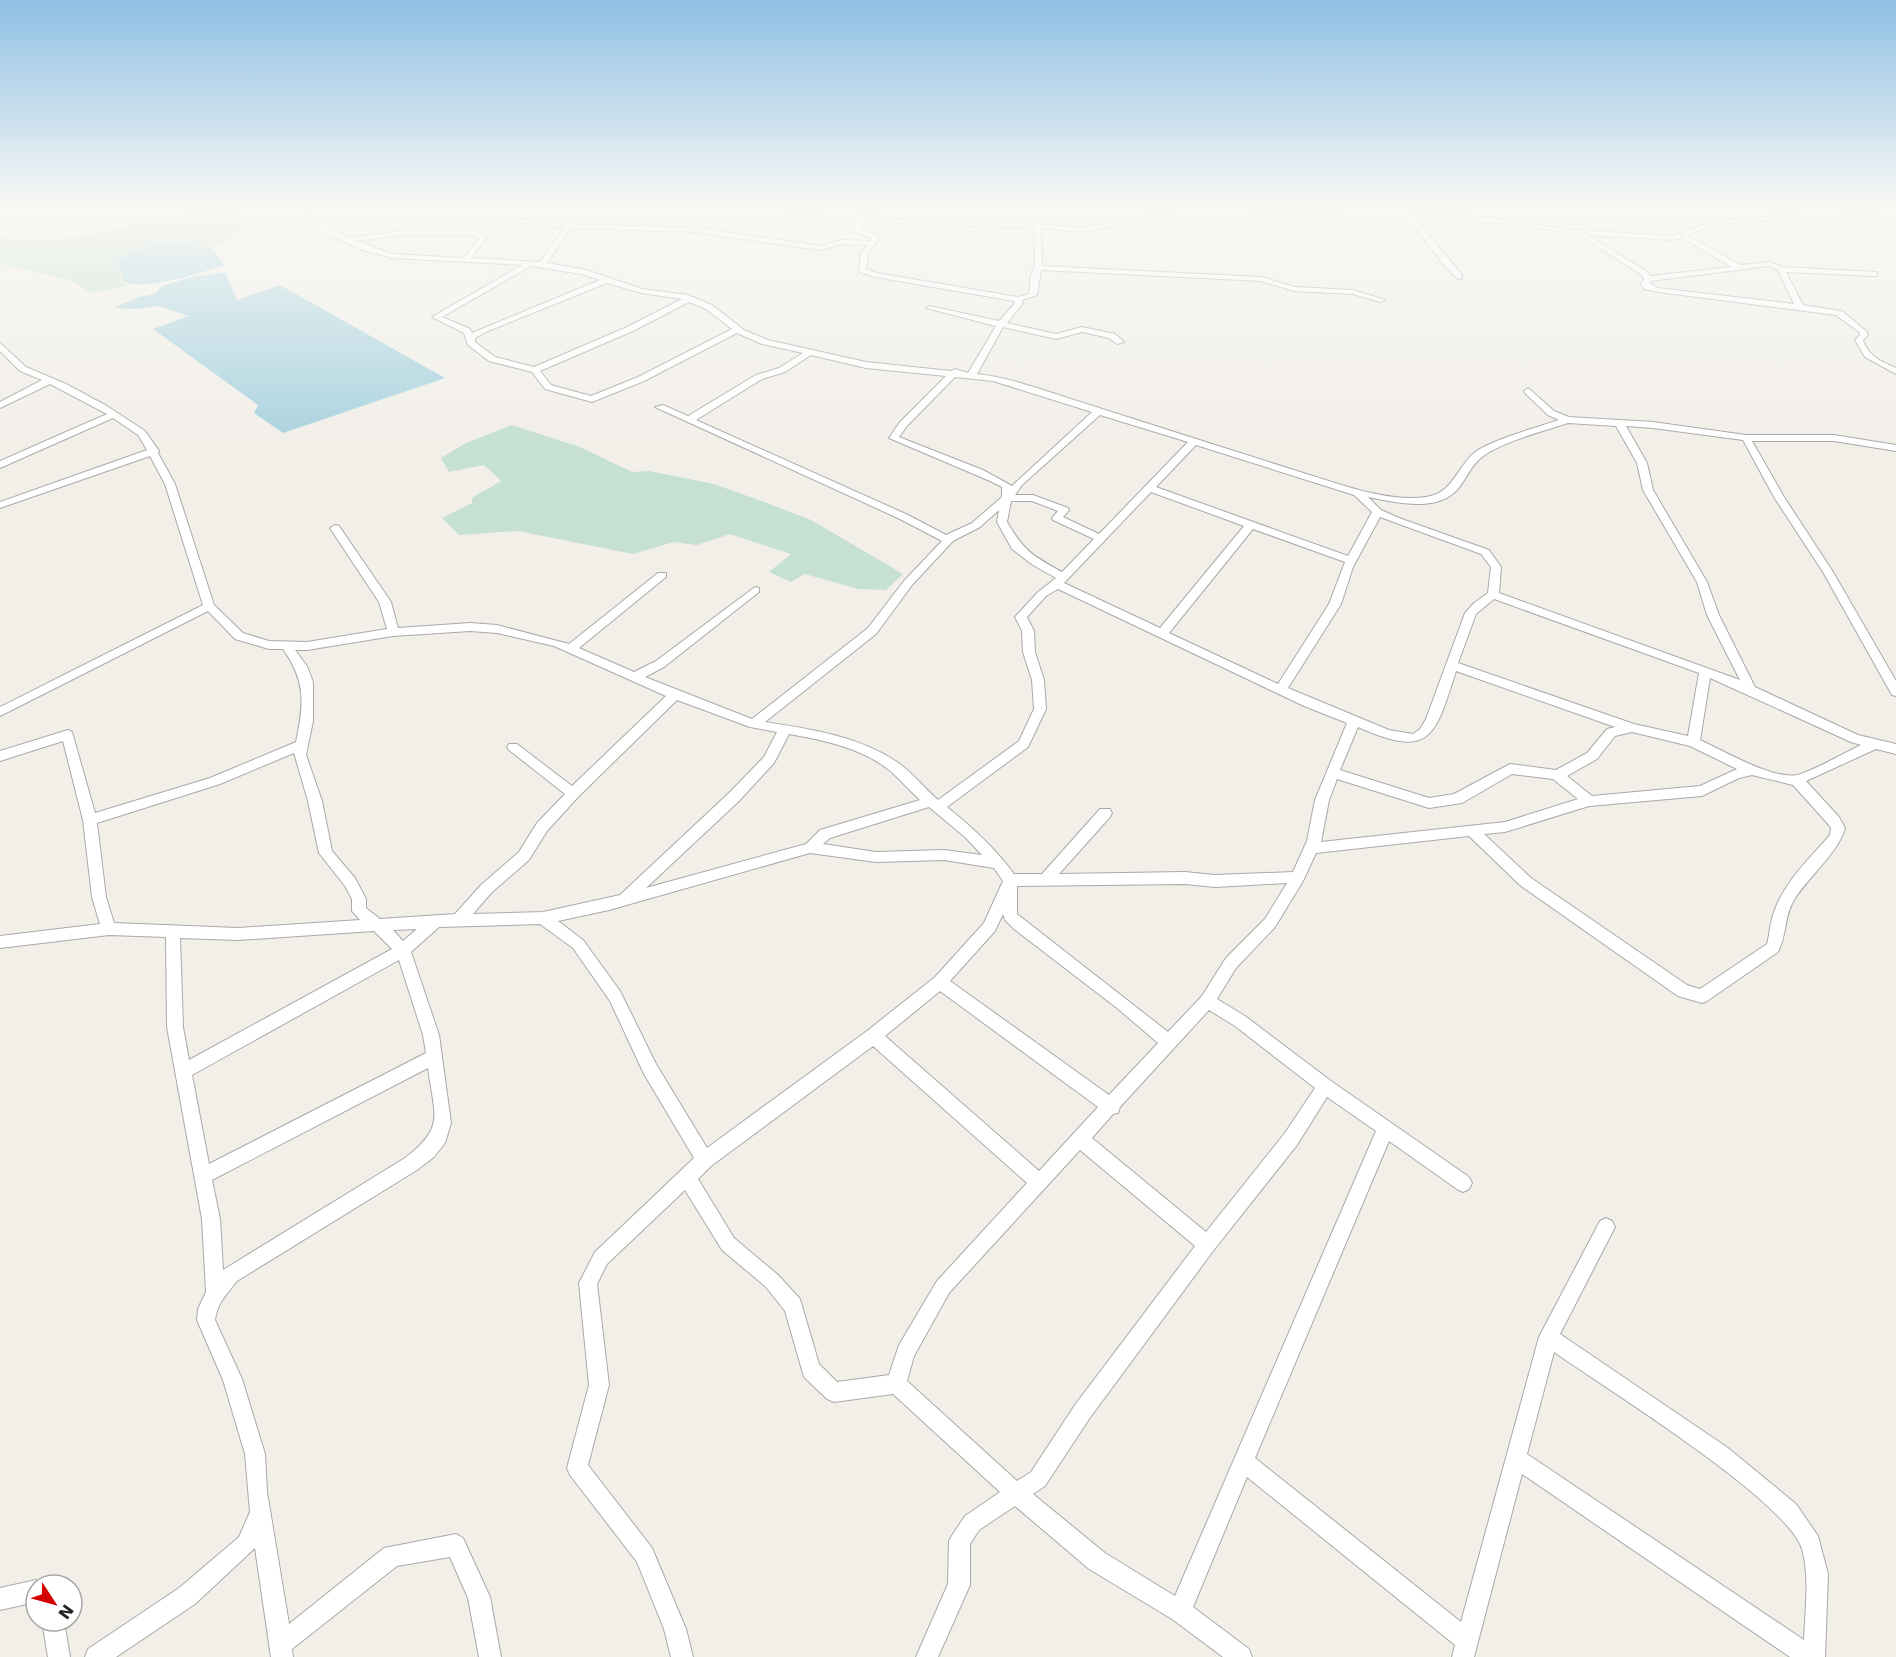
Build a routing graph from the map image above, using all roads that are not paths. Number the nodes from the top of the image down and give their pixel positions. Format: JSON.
{"nodes":[{"id":1,"x":490,"y":286,"type":"edge"},
{"id":2,"x":591,"y":286,"type":"edge"},
{"id":3,"x":627,"y":286,"type":"edge"},
{"id":4,"x":942,"y":286,"type":"edge"},
{"id":5,"x":1034,"y":286,"type":"edge"},
{"id":6,"x":1285,"y":286,"type":"edge"},
{"id":7,"x":1648,"y":286,"type":"edge"},
{"id":8,"x":1790,"y":286,"type":"edge"},
{"id":9,"x":688,"y":298,"type":"junction"},
{"id":10,"x":1018,"y":299,"type":"junction"},
{"id":11,"x":1382,"y":300,"type":"dead end"},
{"id":12,"x":1799,"y":305,"type":"junction"},
{"id":13,"x":930,"y":308,"type":"dead end"},
{"id":14,"x":1001,"y":324,"type":"junction"},
{"id":15,"x":737,"y":329,"type":"junction"},
{"id":16,"x":471,"y":337,"type":"junction"},
{"id":17,"x":1120,"y":342,"type":"dead end"},
{"id":18,"x":0,"y":346,"type":"edge"},
{"id":19,"x":809,"y":353,"type":"junction"},
{"id":20,"x":536,"y":370,"type":"junction"},
{"id":21,"x":1896,"y":371,"type":"edge"},
{"id":22,"x":955,"y":372,"type":"junction"},
{"id":23,"x":972,"y":374,"type":"junction"},
{"id":24,"x":50,"y":380,"type":"junction"},
{"id":25,"x":1528,"y":391,"type":"dead end"},
{"id":26,"x":0,"y":405,"type":"edge"},
{"id":27,"x":660,"y":407,"type":"dead end"},
{"id":28,"x":1100,"y":410,"type":"junction"},
{"id":29,"x":114,"y":414,"type":"junction"},
{"id":30,"x":689,"y":420,"type":"junction"},
{"id":31,"x":1567,"y":420,"type":"junction"},
{"id":32,"x":1618,"y":422,"type":"junction"},
{"id":33,"x":1746,"y":438,"type":"junction"},
{"id":34,"x":1194,"y":441,"type":"junction"},
{"id":35,"x":1896,"y":448,"type":"edge"},
{"id":36,"x":154,"y":451,"type":"junction"},
{"id":37,"x":0,"y":465,"type":"edge"},
{"id":38,"x":1150,"y":488,"type":"junction"},
{"id":39,"x":1358,"y":493,"type":"junction"},
{"id":40,"x":1007,"y":498,"type":"junction"},
{"id":41,"x":0,"y":505,"type":"edge"},
{"id":42,"x":1377,"y":512,"type":"junction"},
{"id":43,"x":1251,"y":524,"type":"junction"},
{"id":44,"x":335,"y":528,"type":"dead end"},
{"id":45,"x":949,"y":539,"type":"junction"},
{"id":46,"x":1102,"y":539,"type":"junction"},
{"id":47,"x":1352,"y":561,"type":"junction"},
{"id":48,"x":662,"y":575,"type":"dead end"},
{"id":49,"x":1060,"y":581,"type":"junction"},
{"id":50,"x":755,"y":590,"type":"dead end"},
{"id":51,"x":1492,"y":595,"type":"junction"},
{"id":52,"x":209,"y":606,"type":"junction"},
{"id":53,"x":393,"y":632,"type":"junction"},
{"id":54,"x":1163,"y":633,"type":"junction"},
{"id":55,"x":332,"y":644,"type":"junction"},
{"id":56,"x":285,"y":645,"type":"junction"},
{"id":57,"x":571,"y":648,"type":"junction"},
{"id":58,"x":1452,"y":665,"type":"junction"},
{"id":59,"x":301,"y":666,"type":"junction"},
{"id":60,"x":1705,"y":672,"type":"junction"},
{"id":61,"x":635,"y":677,"type":"junction"},
{"id":62,"x":1750,"y":689,"type":"junction"},
{"id":63,"x":1281,"y":690,"type":"junction"},
{"id":64,"x":1896,"y":692,"type":"edge"},
{"id":65,"x":675,"y":695,"type":"junction"},
{"id":66,"x":0,"y":712,"type":"edge"},
{"id":67,"x":1354,"y":721,"type":"junction"},
{"id":68,"x":754,"y":724,"type":"junction"},
{"id":69,"x":1632,"y":728,"type":"junction"},
{"id":70,"x":785,"y":730,"type":"junction"},
{"id":71,"x":1693,"y":742,"type":"junction"},
{"id":72,"x":301,"y":745,"type":"junction"},
{"id":73,"x":1874,"y":745,"type":"junction"},
{"id":74,"x":513,"y":747,"type":"dead end"},
{"id":75,"x":1896,"y":749,"type":"edge"},
{"id":76,"x":0,"y":756,"type":"edge"},
{"id":77,"x":1753,"y":770,"type":"junction"},
{"id":78,"x":1333,"y":773,"type":"junction"},
{"id":79,"x":1557,"y":775,"type":"junction"},
{"id":80,"x":1797,"y":780,"type":"junction"},
{"id":81,"x":573,"y":794,"type":"junction"},
{"id":82,"x":1588,"y":801,"type":"junction"},
{"id":83,"x":934,"y":804,"type":"junction"},
{"id":84,"x":1105,"y":813,"type":"dead end"},
{"id":85,"x":90,"y":820,"type":"junction"},
{"id":86,"x":1473,"y":832,"type":"junction"},
{"id":87,"x":810,"y":848,"type":"junction"},
{"id":88,"x":1311,"y":848,"type":"junction"},
{"id":89,"x":998,"y":862,"type":"junction"},
{"id":90,"x":1298,"y":877,"type":"junction"},
{"id":91,"x":1047,"y":878,"type":"junction"},
{"id":92,"x":1010,"y":880,"type":"junction"},
{"id":93,"x":624,"y":900,"type":"junction"},
{"id":94,"x":543,"y":918,"type":"junction"},
{"id":95,"x":459,"y":920,"type":"junction"},
{"id":96,"x":435,"y":922,"type":"junction"},
{"id":97,"x":378,"y":926,"type":"junction"},
{"id":98,"x":109,"y":928,"type":"junction"},
{"id":99,"x":173,"y":931,"type":"junction"},
{"id":100,"x":0,"y":942,"type":"edge"},
{"id":101,"x":402,"y":950,"type":"junction"},
{"id":102,"x":940,"y":982,"type":"junction"},
{"id":103,"x":1207,"y":1001,"type":"junction"},
{"id":104,"x":873,"y":1036,"type":"junction"},
{"id":105,"x":1170,"y":1043,"type":"junction"},
{"id":106,"x":434,"y":1057,"type":"junction"},
{"id":107,"x":184,"y":1071,"type":"junction"},
{"id":108,"x":1325,"y":1086,"type":"junction"},
{"id":109,"x":1112,"y":1107,"type":"junction"},
{"id":110,"x":1385,"y":1129,"type":"junction"},
{"id":111,"x":1082,"y":1140,"type":"junction"},
{"id":112,"x":705,"y":1160,"type":"junction"},
{"id":113,"x":203,"y":1176,"type":"junction"},
{"id":114,"x":687,"y":1177,"type":"junction"},
{"id":115,"x":1040,"y":1183,"type":"junction"},
{"id":116,"x":1463,"y":1183,"type":"dead end"},
{"id":117,"x":1606,"y":1227,"type":"dead end"},
{"id":118,"x":1207,"y":1245,"type":"junction"},
{"id":119,"x":215,"y":1293,"type":"junction"},
{"id":120,"x":1548,"y":1337,"type":"junction"},
{"id":121,"x":896,"y":1384,"type":"junction"},
{"id":122,"x":1516,"y":1458,"type":"junction"},
{"id":123,"x":1244,"y":1462,"type":"junction"},
{"id":124,"x":1018,"y":1495,"type":"junction"},
{"id":125,"x":261,"y":1511,"type":"junction"},
{"id":126,"x":24,"y":1593,"type":"edge"},
{"id":127,"x":0,"y":1599,"type":"edge"},
{"id":128,"x":1180,"y":1611,"type":"junction"},
{"id":129,"x":55,"y":1633,"type":"edge"},
{"id":130,"x":1465,"y":1649,"type":"edge"},
{"id":131,"x":282,"y":1650,"type":"edge"},
{"id":132,"x":59,"y":1657,"type":"edge"},
{"id":133,"x":96,"y":1657,"type":"edge"},
{"id":134,"x":490,"y":1657,"type":"edge"},
{"id":135,"x":682,"y":1657,"type":"edge"},
{"id":136,"x":927,"y":1657,"type":"edge"},
{"id":137,"x":1240,"y":1657,"type":"edge"},
{"id":138,"x":1812,"y":1657,"type":"edge"}],
"edges":[{"from":1,"to":16,"type":"street"},
{"from":2,"to":16,"type":"street"},
{"from":3,"to":9,"type":"street"},
{"from":4,"to":10,"type":"street"},
{"from":5,"to":10,"type":"street"},
{"from":6,"to":11,"type":"street"},
{"from":7,"to":12,"type":"street"},
{"from":8,"to":12,"type":"street"},
{"from":9,"to":15,"type":"street"},
{"from":9,"to":20,"type":"street"},
{"from":10,"to":14,"type":"street"},
{"from":12,"to":21,"type":"street"},
{"from":13,"to":14,"type":"street"},
{"from":14,"to":17,"type":"street"},
{"from":14,"to":23,"type":"street"},
{"from":15,"to":19,"type":"street"},
{"from":15,"to":20,"type":"street"},
{"from":16,"to":20,"type":"street"},
{"from":18,"to":24,"type":"street"},
{"from":19,"to":22,"type":"street"},
{"from":19,"to":30,"type":"street"},
{"from":22,"to":23,"type":"street"},
{"from":22,"to":40,"type":"street"},
{"from":23,"to":28,"type":"street"},
{"from":24,"to":26,"type":"street"},
{"from":24,"to":29,"type":"street"},
{"from":25,"to":31,"type":"street"},
{"from":27,"to":30,"type":"street"},
{"from":28,"to":34,"type":"street"},
{"from":28,"to":40,"type":"street"},
{"from":29,"to":36,"type":"street"},
{"from":29,"to":37,"type":"street"},
{"from":30,"to":45,"type":"street"},
{"from":31,"to":32,"type":"street"},
{"from":31,"to":39,"type":"street"},
{"from":32,"to":33,"type":"street"},
{"from":32,"to":62,"type":"street"},
{"from":33,"to":35,"type":"street"},
{"from":33,"to":64,"type":"street"},
{"from":34,"to":38,"type":"street"},
{"from":34,"to":39,"type":"street"},
{"from":36,"to":41,"type":"street"},
{"from":36,"to":52,"type":"street"},
{"from":38,"to":43,"type":"street"},
{"from":38,"to":46,"type":"street"},
{"from":39,"to":42,"type":"street"},
{"from":40,"to":45,"type":"street"},
{"from":40,"to":46,"type":"street"},
{"from":40,"to":49,"type":"street"},
{"from":42,"to":47,"type":"street"},
{"from":42,"to":51,"type":"street"},
{"from":43,"to":47,"type":"street"},
{"from":43,"to":54,"type":"street"},
{"from":44,"to":53,"type":"street"},
{"from":45,"to":68,"type":"street"},
{"from":46,"to":49,"type":"street"},
{"from":47,"to":63,"type":"street"},
{"from":48,"to":57,"type":"street"},
{"from":49,"to":54,"type":"street"},
{"from":49,"to":83,"type":"street"},
{"from":50,"to":61,"type":"street"},
{"from":51,"to":58,"type":"street"},
{"from":51,"to":60,"type":"street"},
{"from":52,"to":56,"type":"street"},
{"from":52,"to":66,"type":"street"},
{"from":53,"to":55,"type":"street"},
{"from":53,"to":57,"type":"street"},
{"from":54,"to":63,"type":"street"},
{"from":55,"to":56,"type":"street"},
{"from":55,"to":59,"type":"street"},
{"from":56,"to":59,"type":"street"},
{"from":57,"to":61,"type":"street"},
{"from":58,"to":67,"type":"street"},
{"from":58,"to":69,"type":"street"},
{"from":59,"to":72,"type":"street"},
{"from":60,"to":62,"type":"street"},
{"from":60,"to":71,"type":"street"},
{"from":61,"to":65,"type":"street"},
{"from":62,"to":73,"type":"street"},
{"from":63,"to":67,"type":"street"},
{"from":65,"to":68,"type":"street"},
{"from":65,"to":81,"type":"street"},
{"from":67,"to":78,"type":"street"},
{"from":68,"to":70,"type":"street"},
{"from":69,"to":71,"type":"street"},
{"from":69,"to":79,"type":"street"},
{"from":70,"to":83,"type":"street"},
{"from":70,"to":93,"type":"street"},
{"from":71,"to":77,"type":"street"},
{"from":72,"to":85,"type":"street"},
{"from":72,"to":97,"type":"street"},
{"from":73,"to":75,"type":"street"},
{"from":73,"to":80,"type":"street"},
{"from":74,"to":81,"type":"street"},
{"from":76,"to":85,"type":"street"},
{"from":77,"to":80,"type":"street"},
{"from":77,"to":82,"type":"street"},
{"from":78,"to":79,"type":"street"},
{"from":78,"to":88,"type":"street"},
{"from":79,"to":82,"type":"street"},
{"from":80,"to":86,"type":"street"},
{"from":81,"to":95,"type":"street"},
{"from":82,"to":86,"type":"street"},
{"from":83,"to":87,"type":"street"},
{"from":83,"to":89,"type":"street"},
{"from":84,"to":91,"type":"street"},
{"from":85,"to":98,"type":"street"},
{"from":86,"to":88,"type":"street"},
{"from":87,"to":89,"type":"street"},
{"from":87,"to":93,"type":"street"},
{"from":88,"to":90,"type":"street"},
{"from":89,"to":92,"type":"street"},
{"from":90,"to":91,"type":"street"},
{"from":90,"to":103,"type":"street"},
{"from":91,"to":92,"type":"street"},
{"from":92,"to":102,"type":"street"},
{"from":92,"to":105,"type":"street"},
{"from":93,"to":94,"type":"street"},
{"from":94,"to":95,"type":"street"},
{"from":94,"to":112,"type":"street"},
{"from":95,"to":96,"type":"street"},
{"from":96,"to":97,"type":"street"},
{"from":96,"to":101,"type":"street"},
{"from":97,"to":99,"type":"street"},
{"from":97,"to":101,"type":"street"},
{"from":98,"to":99,"type":"street"},
{"from":98,"to":100,"type":"street"},
{"from":99,"to":107,"type":"street"},
{"from":101,"to":106,"type":"street"},
{"from":101,"to":107,"type":"street"},
{"from":102,"to":104,"type":"street"},
{"from":102,"to":109,"type":"street"},
{"from":103,"to":105,"type":"street"},
{"from":103,"to":108,"type":"street"},
{"from":104,"to":112,"type":"street"},
{"from":104,"to":115,"type":"street"},
{"from":105,"to":109,"type":"street"},
{"from":106,"to":113,"type":"street"},
{"from":106,"to":119,"type":"street"},
{"from":107,"to":113,"type":"street"},
{"from":108,"to":110,"type":"street"},
{"from":108,"to":118,"type":"street"},
{"from":109,"to":111,"type":"street"},
{"from":110,"to":116,"type":"street"},
{"from":110,"to":123,"type":"street"},
{"from":111,"to":115,"type":"street"},
{"from":111,"to":118,"type":"street"},
{"from":112,"to":114,"type":"street"},
{"from":113,"to":119,"type":"street"},
{"from":114,"to":121,"type":"street"},
{"from":114,"to":135,"type":"street"},
{"from":115,"to":121,"type":"street"},
{"from":117,"to":120,"type":"street"},
{"from":118,"to":124,"type":"street"},
{"from":119,"to":125,"type":"street"},
{"from":120,"to":122,"type":"street"},
{"from":120,"to":138,"type":"street"},
{"from":121,"to":124,"type":"street"},
{"from":122,"to":130,"type":"street"},
{"from":122,"to":138,"type":"street"},
{"from":123,"to":128,"type":"street"},
{"from":123,"to":130,"type":"street"},
{"from":124,"to":128,"type":"street"},
{"from":124,"to":136,"type":"street"},
{"from":125,"to":131,"type":"street"},
{"from":125,"to":133,"type":"street"},
{"from":126,"to":127,"type":"street"},
{"from":128,"to":137,"type":"street"},
{"from":129,"to":132,"type":"street"},
{"from":131,"to":134,"type":"street"}]}
